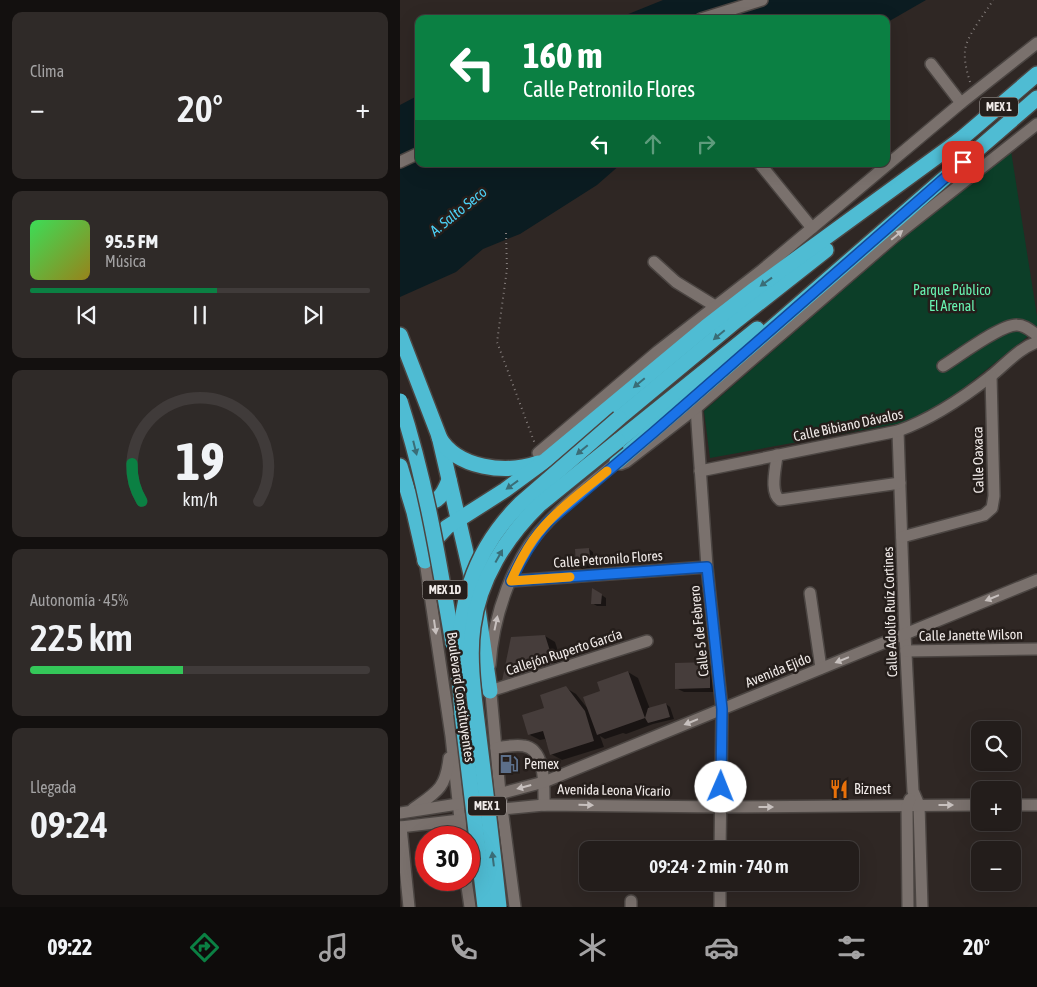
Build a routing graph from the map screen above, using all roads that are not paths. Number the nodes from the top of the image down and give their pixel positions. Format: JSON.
{"nodes":[{"id":1,"x":762,"y":0,"type":"edge"},
{"id":2,"x":714,"y":15,"type":"edge"},
{"id":3,"x":1037,"y":43,"type":"edge"},
{"id":4,"x":931,"y":64,"type":"dead end"},
{"id":5,"x":1036,"y":78,"type":"edge"},
{"id":6,"x":1037,"y":98,"type":"edge"},
{"id":7,"x":961,"y":103,"type":"junction"},
{"id":8,"x":1037,"y":124,"type":"edge"},
{"id":9,"x":960,"y":139,"type":"junction"},
{"id":10,"x":415,"y":155,"type":"edge"},
{"id":11,"x":400,"y":162,"type":"edge"},
{"id":12,"x":890,"y":163,"type":"edge"},
{"id":13,"x":762,"y":167,"type":"edge"},
{"id":14,"x":885,"y":167,"type":"edge"},
{"id":15,"x":812,"y":228,"type":"junction"},
{"id":16,"x":875,"y":239,"type":"junction"},
{"id":17,"x":654,"y":262,"type":"dead end"},
{"id":18,"x":714,"y":306,"type":"junction"},
{"id":19,"x":400,"y":335,"type":"edge"},
{"id":20,"x":1037,"y":336,"type":"edge"},
{"id":21,"x":1037,"y":342,"type":"edge"},
{"id":22,"x":943,"y":366,"type":"dead end"},
{"id":23,"x":991,"y":376,"type":"junction"},
{"id":24,"x":400,"y":401,"type":"edge"},
{"id":25,"x":696,"y":408,"type":"junction"},
{"id":26,"x":898,"y":431,"type":"junction"},
{"id":27,"x":438,"y":436,"type":"junction"},
{"id":28,"x":777,"y":455,"type":"junction"},
{"id":29,"x":542,"y":457,"type":"junction"},
{"id":30,"x":618,"y":462,"type":"junction"},
{"id":31,"x":400,"y":466,"type":"edge"},
{"id":32,"x":700,"y":471,"type":"junction"},
{"id":33,"x":450,"y":480,"type":"junction"},
{"id":34,"x":900,"y":483,"type":"junction"},
{"id":35,"x":408,"y":492,"type":"junction"},
{"id":36,"x":459,"y":519,"type":"junction"},
{"id":37,"x":902,"y":537,"type":"junction"},
{"id":38,"x":425,"y":562,"type":"junction"},
{"id":39,"x":707,"y":567,"type":"junction"},
{"id":40,"x":1037,"y":580,"type":"edge"},
{"id":41,"x":511,"y":581,"type":"junction"},
{"id":42,"x":810,"y":592,"type":"dead end"},
{"id":43,"x":905,"y":634,"type":"junction"},
{"id":44,"x":647,"y":641,"type":"dead end"},
{"id":45,"x":1037,"y":649,"type":"edge"},
{"id":46,"x":906,"y":651,"type":"junction"},
{"id":47,"x":821,"y":668,"type":"junction"},
{"id":48,"x":459,"y":677,"type":"junction"},
{"id":49,"x":490,"y":691,"type":"junction"},
{"id":50,"x":722,"y":709,"type":"junction"},
{"id":51,"x":494,"y":721,"type":"junction"},
{"id":52,"x":451,"y":731,"type":"junction"},
{"id":53,"x":496,"y":748,"type":"junction"},
{"id":54,"x":544,"y":782,"type":"junction"},
{"id":55,"x":913,"y":791,"type":"junction"},
{"id":56,"x":500,"y":793,"type":"junction"},
{"id":57,"x":458,"y":804,"type":"junction"},
{"id":58,"x":544,"y":804,"type":"junction"},
{"id":59,"x":919,"y":805,"type":"junction"},
{"id":60,"x":971,"y":805,"type":"edge"},
{"id":61,"x":1021,"y":805,"type":"edge"},
{"id":62,"x":1037,"y":805,"type":"edge"},
{"id":63,"x":907,"y":806,"type":"junction"},
{"id":64,"x":720,"y":807,"type":"junction"},
{"id":65,"x":502,"y":809,"type":"junction"},
{"id":66,"x":406,"y":812,"type":"edge"},
{"id":67,"x":460,"y":820,"type":"junction"},
{"id":68,"x":461,"y":826,"type":"edge"},
{"id":69,"x":401,"y":827,"type":"edge"},
{"id":70,"x":480,"y":836,"type":"edge"},
{"id":71,"x":720,"y":841,"type":"edge"},
{"id":72,"x":508,"y":850,"type":"junction"},
{"id":73,"x":468,"y":891,"type":"edge"},
{"id":74,"x":720,"y":891,"type":"edge"},
{"id":75,"x":409,"y":907,"type":"edge"},
{"id":76,"x":470,"y":907,"type":"edge"},
{"id":77,"x":485,"y":907,"type":"edge"},
{"id":78,"x":499,"y":907,"type":"edge"},
{"id":79,"x":515,"y":907,"type":"edge"},
{"id":80,"x":720,"y":907,"type":"edge"},
{"id":81,"x":908,"y":907,"type":"edge"},
{"id":82,"x":922,"y":907,"type":"edge"}],
"edges":[{"from":1,"to":2,"type":"street"},
{"from":3,"to":7,"type":"street"},
{"from":4,"to":7,"type":"street"},
{"from":5,"to":9,"type":"highway","number":"MEX 1"},
{"from":6,"to":16,"type":"highway","number":"MEX 1"},
{"from":7,"to":12,"type":"street"},
{"from":25,"to":8,"type":"street","name":"Boulevard Constituyentes","one_way":true},
{"from":9,"to":29,"type":"highway","one_way":true},
{"from":9,"to":48,"type":"highway","one_way":true,"bridge":true},
{"from":10,"to":11,"type":"street"},
{"from":13,"to":15,"type":"street"},
{"from":14,"to":15,"type":"street"},
{"from":15,"to":18,"type":"street"},
{"from":16,"to":30,"type":"highway"},
{"from":78,"to":16,"type":"highway","name":"Boulevard Constituyentes","number":"MEX 1","one_way":true,"bridge":true},
{"from":17,"to":18,"type":"street"},
{"from":18,"to":29,"type":"street"},
{"from":19,"to":27,"type":"highway","number":"MEX 1D"},
{"from":20,"to":22,"type":"street"},
{"from":21,"to":23,"type":"street","name":"Calle Bibiano Dávalos"},
{"from":23,"to":26,"type":"street","name":"Calle Bibiano Dávalos"},
{"from":23,"to":37,"type":"street","name":"Calle Oaxaca"},
{"from":24,"to":48,"type":"highway","number":"MEX 1D","one_way":true,"bridge":true},
{"from":25,"to":30,"type":"street","name":"Boulevard Constituyentes"},
{"from":25,"to":32,"type":"street","name":"Calle 5 de Febrero"},
{"from":26,"to":28,"type":"street","name":"Calle Bibiano Dávalos"},
{"from":26,"to":34,"type":"street","name":"Calle Adolfo Ruíz Cortines"},
{"from":27,"to":29,"type":"highway"},
{"from":27,"to":33,"type":"highway","number":"MEX 1D"},
{"from":28,"to":32,"type":"street","name":"Calle Bibiano Dávalos"},
{"from":28,"to":34,"type":"street"},
{"from":29,"to":36,"type":"highway","one_way":true},
{"from":30,"to":41,"type":"street","name":"Boulevard Constituyentes"},
{"from":31,"to":35,"type":"highway"},
{"from":32,"to":39,"type":"street","name":"Calle 5 de Febrero"},
{"from":33,"to":35,"type":"highway"},
{"from":33,"to":36,"type":"highway","number":"MEX 1D"},
{"from":34,"to":37,"type":"street","name":"Calle Adolfo Ruíz Cortines"},
{"from":35,"to":38,"type":"highway"},
{"from":36,"to":38,"type":"highway"},
{"from":36,"to":49,"type":"highway","number":"MEX 1D"},
{"from":37,"to":43,"type":"street","name":"Calle Adolfo Ruíz Cortines"},
{"from":38,"to":52,"type":"street","name":"Boulevard Constituyentes","one_way":true},
{"from":39,"to":41,"type":"street","name":"Calle Petronilo Flores"},
{"from":39,"to":50,"type":"street","name":"Calle 5 de Febrero"},
{"from":40,"to":43,"type":"street","name":"Avenida Ejido","one_way":true},
{"from":49,"to":41,"type":"street","name":"Boulevard Constituyentes","one_way":true},
{"from":42,"to":47,"type":"street"},
{"from":43,"to":46,"type":"street","name":"Calle Adolfo Ruíz Cortines"},
{"from":43,"to":47,"type":"street","name":"Avenida Ejido","one_way":true},
{"from":44,"to":49,"type":"street","name":"Callejón Ruperto García"},
{"from":45,"to":46,"type":"street","name":"Calle Janette Wilson"},
{"from":46,"to":55,"type":"street","name":"Calle Adolfo Ruíz Cortines"},
{"from":47,"to":50,"type":"street","name":"Avenida Ejido"},
{"from":48,"to":77,"type":"highway","number":"MEX 1","bridge":true},
{"from":49,"to":51,"type":"street","name":"Boulevard Constituyentes"},
{"from":50,"to":54,"type":"street","name":"Avenida Ejido","one_way":true},
{"from":50,"to":64,"type":"street","name":"Calle 5 de Febrero"},
{"from":51,"to":52,"type":"street"},
{"from":51,"to":53,"type":"street","name":"Boulevard Constituyentes"},
{"from":52,"to":57,"type":"street","name":"Boulevard Constituyentes"},
{"from":52,"to":66,"type":"street"},
{"from":53,"to":54,"type":"street"},
{"from":53,"to":56,"type":"street","name":"Boulevard Constituyentes"},
{"from":54,"to":56,"type":"street","name":"Avenida Ejido","one_way":true},
{"from":54,"to":58,"type":"street"},
{"from":55,"to":59,"type":"street","name":"Calle Adolfo Ruíz Cortines"},
{"from":55,"to":63,"type":"street","name":"Calle Adolfo Ruíz Cortines"},
{"from":56,"to":57,"type":"street"},
{"from":56,"to":65,"type":"street","name":"Boulevard Constituyentes"},
{"from":57,"to":66,"type":"street"},
{"from":57,"to":67,"type":"street","name":"Boulevard Constituyentes"},
{"from":58,"to":64,"type":"street","name":"Avenida Leona Vicario","one_way":true},
{"from":58,"to":65,"type":"street","name":"Avenida Leona Vicario"},
{"from":59,"to":60,"type":"street","name":"Avenida Leona Vicario","one_way":true},
{"from":59,"to":63,"type":"street","name":"Avenida Leona Vicario"},
{"from":59,"to":82,"type":"street","name":"Calle Adolfo Ruíz Cortines"},
{"from":61,"to":62,"type":"street"},
{"from":64,"to":63,"type":"street","name":"Avenida Leona Vicario","one_way":true},
{"from":63,"to":81,"type":"street","name":"Calle Adolfo Ruíz Cortines"},
{"from":64,"to":71,"type":"street","name":"Calle 5 de Febrero"},
{"from":65,"to":67,"type":"street","name":"Avenida Leona Vicario"},
{"from":65,"to":72,"type":"street","name":"Boulevard Constituyentes"},
{"from":67,"to":68,"type":"street","name":"Boulevard Constituyentes"},
{"from":67,"to":69,"type":"street","name":"Avenida Leona Vicario"},
{"from":69,"to":75,"type":"street"},
{"from":70,"to":72,"type":"street"},
{"from":72,"to":79,"type":"street","name":"Boulevard Constituyentes"},
{"from":73,"to":76,"type":"street"},
{"from":74,"to":80,"type":"street"}]}
